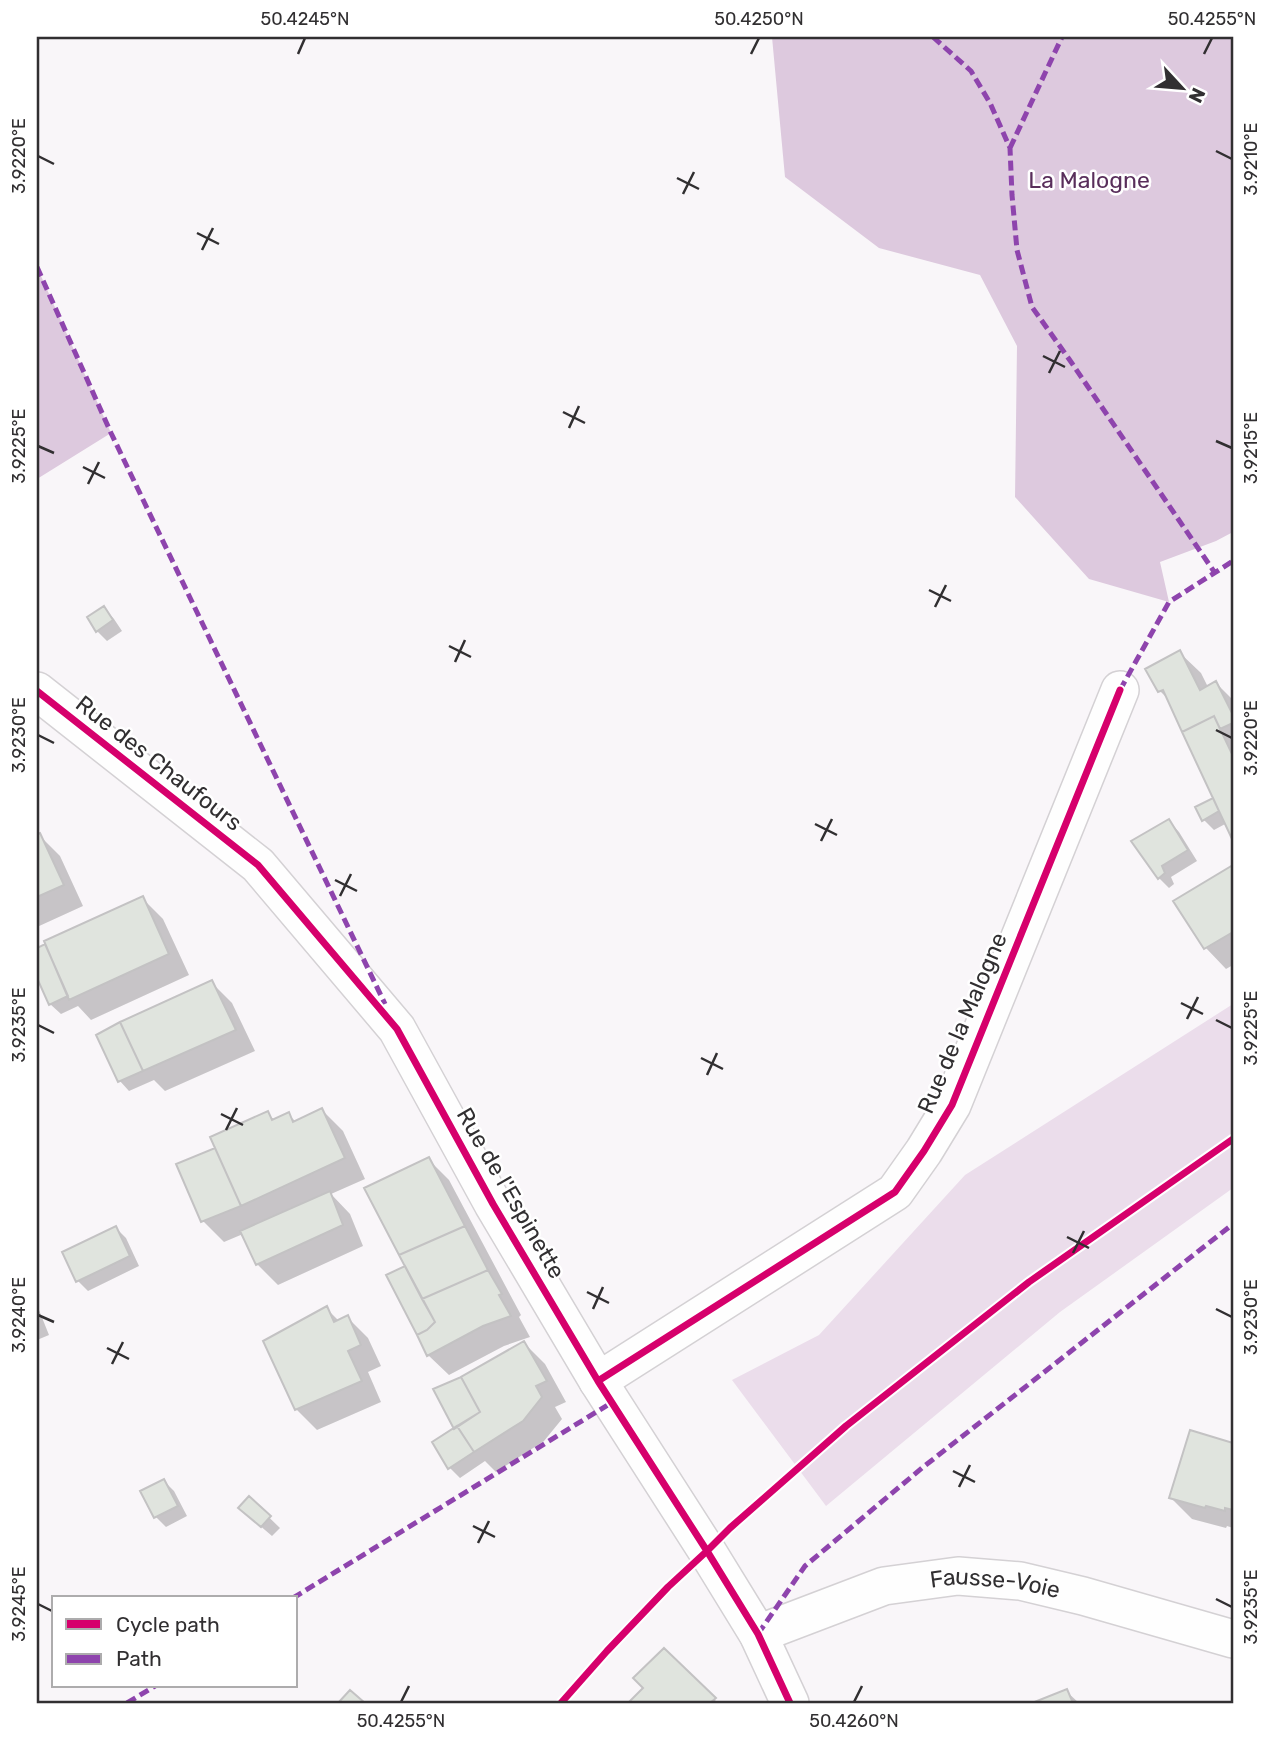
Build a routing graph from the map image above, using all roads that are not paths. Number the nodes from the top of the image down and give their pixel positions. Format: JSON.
{"nodes":[{"id":1,"x":1120,"y":690,"type":"dead end"},
{"id":2,"x":37,"y":691,"type":"edge"},
{"id":3,"x":258,"y":865,"type":"joint"},
{"id":4,"x":598,"y":1381,"type":"junction"},
{"id":5,"x":758,"y":1634,"type":"junction"},
{"id":6,"x":1233,"y":1639,"type":"edge"},
{"id":7,"x":790,"y":1703,"type":"edge"}],
"edges":[{"from":1,"to":4,"type":"street","name":"Rue de la Malogne"},
{"from":2,"to":3,"type":"street","name":"Rue des Chaufours"},
{"from":3,"to":4,"type":"street","name":"Rue de l'Espinette"},
{"from":4,"to":5,"type":"street","name":"Rue de l'Espinette"},
{"from":5,"to":6,"type":"street","name":"Fausse-Voie"},
{"from":5,"to":7,"type":"street","name":"Rue de l'Espinette"}]}
